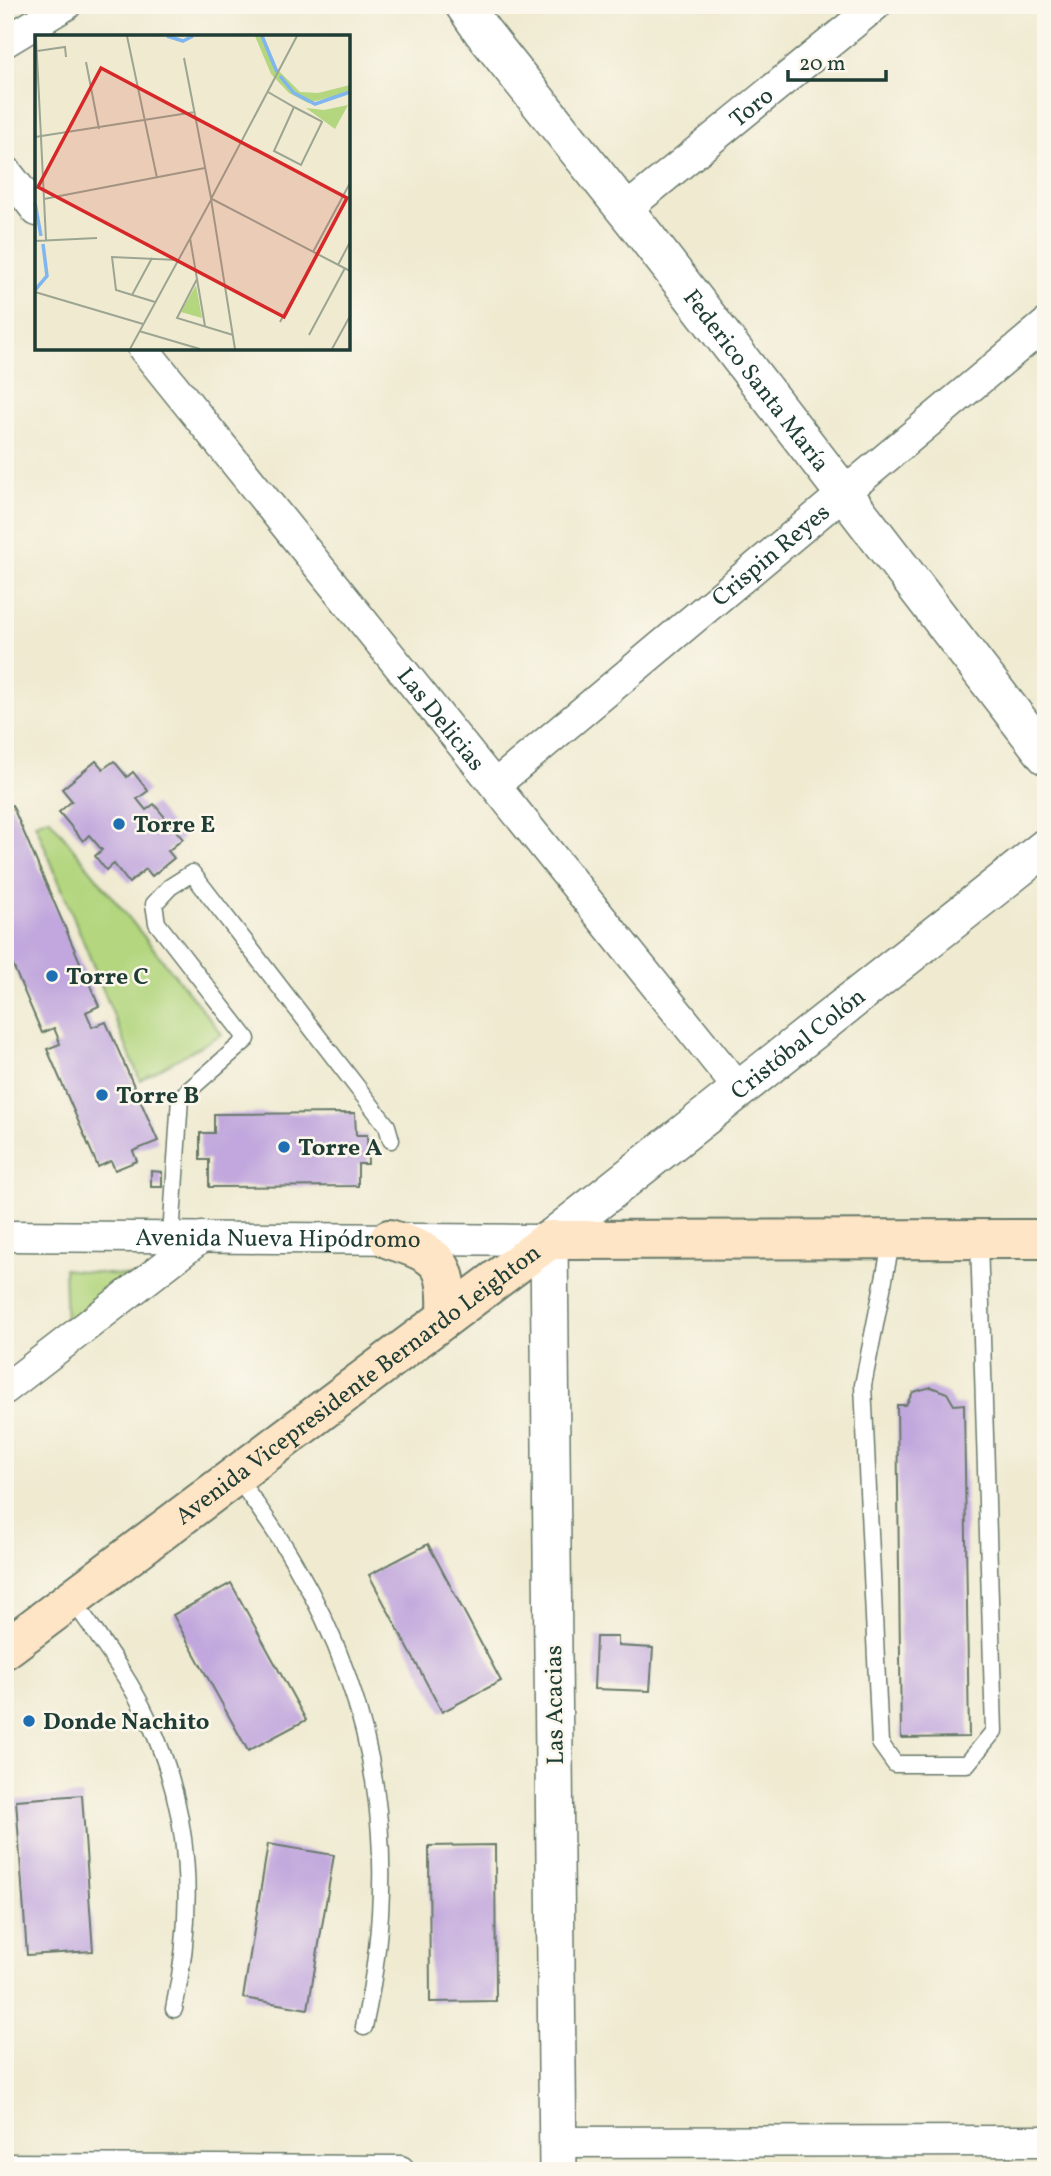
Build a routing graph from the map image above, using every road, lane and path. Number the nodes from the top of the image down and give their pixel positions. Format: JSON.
{"nodes":[{"id":1,"x":66,"y":5,"type":"edge"},
{"id":2,"x":464,"y":5,"type":"edge"},
{"id":3,"x":876,"y":5,"type":"edge"},
{"id":4,"x":5,"y":42,"type":"edge"},
{"id":5,"x":5,"y":170,"type":"edge"},
{"id":6,"x":35,"y":208,"type":"edge"},
{"id":7,"x":625,"y":210,"type":"junction"},
{"id":8,"x":1046,"y":324,"type":"edge"},
{"id":9,"x":145,"y":350,"type":"edge"},
{"id":10,"x":844,"y":493,"type":"junction"},
{"id":11,"x":1046,"y":756,"type":"edge"},
{"id":12,"x":495,"y":785,"type":"junction"},
{"id":13,"x":1046,"y":847,"type":"edge"},
{"id":14,"x":739,"y":1089,"type":"junction"},
{"id":15,"x":391,"y":1140,"type":"dead end"},
{"id":16,"x":6,"y":1235,"type":"edge"},
{"id":17,"x":171,"y":1237,"type":"junction"},
{"id":18,"x":202,"y":1237,"type":"junction"},
{"id":19,"x":389,"y":1239,"type":"junction"},
{"id":20,"x":892,"y":1239,"type":"junction"},
{"id":21,"x":979,"y":1239,"type":"junction"},
{"id":22,"x":1046,"y":1239,"type":"edge"},
{"id":23,"x":549,"y":1240,"type":"junction"},
{"id":24,"x":447,"y":1316,"type":"junction"},
{"id":25,"x":5,"y":1390,"type":"edge"},
{"id":26,"x":236,"y":1475,"type":"junction"},
{"id":27,"x":72,"y":1599,"type":"junction"},
{"id":28,"x":5,"y":1649,"type":"edge"},
{"id":29,"x":174,"y":2009,"type":"dead end"},
{"id":30,"x":364,"y":2027,"type":"dead end"},
{"id":31,"x":1046,"y":2141,"type":"edge"},
{"id":32,"x":558,"y":2156,"type":"edge"},
{"id":33,"x":5,"y":2169,"type":"edge"},
{"id":34,"x":400,"y":2171,"type":"edge"}],
"edges":[{"from":1,"to":4,"type":"street"},
{"from":2,"to":7,"type":"street","name":"Federico Santa María"},
{"from":3,"to":7,"type":"street","name":"Toro"},
{"from":5,"to":6,"type":"street"},
{"from":7,"to":10,"type":"street","name":"Federico Santa María"},
{"from":8,"to":10,"type":"street","name":"Crispin Reyes"},
{"from":9,"to":12,"type":"street","name":"Las Delicias"},
{"from":10,"to":11,"type":"street","name":"Federico Santa María"},
{"from":10,"to":12,"type":"street","name":"Crispin Reyes"},
{"from":12,"to":14,"type":"street","name":"Las Delicias"},
{"from":13,"to":14,"type":"street","name":"Cristóbal Colón"},
{"from":14,"to":23,"type":"street","name":"Cristóbal Colón"},
{"from":15,"to":17,"type":"lane"},
{"from":16,"to":17,"type":"street","name":"Avenida Nueva Hipódromo"},
{"from":17,"to":18,"type":"street","name":"Avenida Nueva Hipódromo"},
{"from":18,"to":19,"type":"street","name":"Avenida Nueva Hipódromo"},
{"from":18,"to":25,"type":"street"},
{"from":19,"to":23,"type":"street","name":"Avenida Nueva Hipódromo"},
{"from":19,"to":24,"type":"main road"},
{"from":20,"to":21,"type":"main road","name":"Avenida Vicepresidente Bernardo Leighton"},
{"from":20,"to":21,"type":"lane"},
{"from":20,"to":23,"type":"main road","name":"Avenida Vicepresidente Bernardo Leighton"},
{"from":21,"to":22,"type":"main road","name":"Avenida Vicepresidente Bernardo Leighton"},
{"from":23,"to":24,"type":"main road","name":"Avenida Vicepresidente Bernardo Leighton"},
{"from":23,"to":32,"type":"street","name":"Las Acacias"},
{"from":24,"to":26,"type":"main road","name":"Avenida Vicepresidente Bernardo Leighton"},
{"from":26,"to":27,"type":"main road","name":"Avenida Vicepresidente Bernardo Leighton"},
{"from":26,"to":30,"type":"lane"},
{"from":27,"to":28,"type":"main road","name":"Avenida Vicepresidente Bernardo Leighton"},
{"from":27,"to":29,"type":"lane"},
{"from":31,"to":32,"type":"street"},
{"from":33,"to":34,"type":"street"}]}
